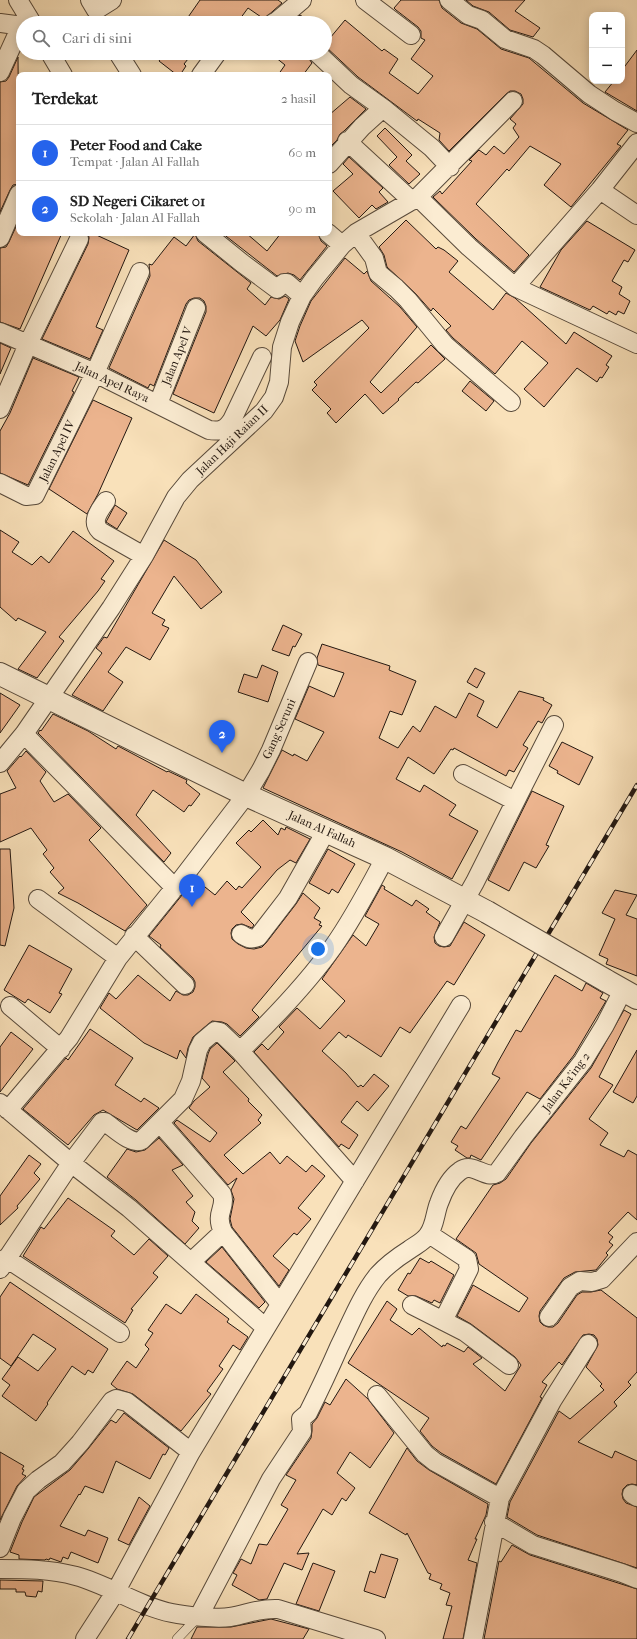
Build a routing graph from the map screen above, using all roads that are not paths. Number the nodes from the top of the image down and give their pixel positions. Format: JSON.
{"nodes":[{"id":1,"x":18,"y":0,"type":"edge"},
{"id":2,"x":112,"y":0,"type":"edge"},
{"id":3,"x":302,"y":0,"type":"edge"},
{"id":4,"x":365,"y":0,"type":"edge"},
{"id":5,"x":449,"y":0,"type":"edge"},
{"id":6,"x":96,"y":11,"type":"edge"},
{"id":7,"x":22,"y":16,"type":"edge"},
{"id":8,"x":284,"y":16,"type":"edge"},
{"id":9,"x":0,"y":23,"type":"edge"},
{"id":10,"x":16,"y":24,"type":"edge"},
{"id":11,"x":411,"y":35,"type":"dead end"},
{"id":12,"x":16,"y":42,"type":"edge"},
{"id":13,"x":54,"y":60,"type":"edge"},
{"id":14,"x":122,"y":60,"type":"edge"},
{"id":15,"x":211,"y":60,"type":"edge"},
{"id":16,"x":324,"y":60,"type":"edge"},
{"id":17,"x":0,"y":72,"type":"edge"},
{"id":18,"x":61,"y":72,"type":"edge"},
{"id":19,"x":130,"y":72,"type":"edge"},
{"id":20,"x":203,"y":72,"type":"edge"},
{"id":21,"x":513,"y":101,"type":"dead end"},
{"id":22,"x":383,"y":108,"type":"junction"},
{"id":23,"x":637,"y":124,"type":"edge"},
{"id":24,"x":348,"y":141,"type":"junction"},
{"id":25,"x":637,"y":143,"type":"edge"},
{"id":26,"x":332,"y":160,"type":"edge"},
{"id":27,"x":450,"y":166,"type":"junction"},
{"id":28,"x":600,"y":190,"type":"junction"},
{"id":29,"x":415,"y":199,"type":"junction"},
{"id":30,"x":16,"y":201,"type":"edge"},
{"id":31,"x":637,"y":215,"type":"edge"},
{"id":32,"x":356,"y":234,"type":"junction"},
{"id":33,"x":209,"y":236,"type":"edge"},
{"id":34,"x":332,"y":236,"type":"edge"},
{"id":35,"x":0,"y":238,"type":"edge"},
{"id":36,"x":79,"y":239,"type":"dead end"},
{"id":37,"x":342,"y":245,"type":"junction"},
{"id":38,"x":140,"y":272,"type":"dead end"},
{"id":39,"x":515,"y":287,"type":"junction"},
{"id":40,"x":302,"y":296,"type":"junction"},
{"id":41,"x":196,"y":308,"type":"dead end"},
{"id":42,"x":0,"y":332,"type":"edge"},
{"id":43,"x":28,"y":344,"type":"junction"},
{"id":44,"x":637,"y":344,"type":"edge"},
{"id":45,"x":262,"y":357,"type":"dead end"},
{"id":46,"x":95,"y":373,"type":"junction"},
{"id":47,"x":511,"y":402,"type":"dead end"},
{"id":48,"x":158,"y":404,"type":"junction"},
{"id":49,"x":0,"y":409,"type":"edge"},
{"id":50,"x":0,"y":483,"type":"edge"},
{"id":51,"x":106,"y":501,"type":"dead end"},
{"id":52,"x":144,"y":556,"type":"junction"},
{"id":53,"x":308,"y":662,"type":"dead end"},
{"id":54,"x":0,"y":674,"type":"edge"},
{"id":55,"x":50,"y":698,"type":"junction"},
{"id":56,"x":554,"y":726,"type":"dead end"},
{"id":57,"x":24,"y":734,"type":"junction"},
{"id":58,"x":0,"y":763,"type":"edge"},
{"id":59,"x":463,"y":774,"type":"dead end"},
{"id":60,"x":246,"y":795,"type":"junction"},
{"id":61,"x":515,"y":801,"type":"junction"},
{"id":62,"x":326,"y":831,"type":"junction"},
{"id":63,"x":384,"y":858,"type":"junction"},
{"id":64,"x":175,"y":888,"type":"junction"},
{"id":65,"x":38,"y":899,"type":"dead end"},
{"id":66,"x":464,"y":900,"type":"junction"},
{"id":67,"x":241,"y":934,"type":"dead end"},
{"id":68,"x":134,"y":936,"type":"junction"},
{"id":69,"x":444,"y":937,"type":"dead end"},
{"id":70,"x":118,"y":958,"type":"junction"},
{"id":71,"x":185,"y":985,"type":"dead end"},
{"id":72,"x":622,"y":989,"type":"edge"},
{"id":73,"x":461,"y":1005,"type":"dead end"},
{"id":74,"x":10,"y":1006,"type":"dead end"},
{"id":75,"x":61,"y":1049,"type":"junction"},
{"id":76,"x":240,"y":1051,"type":"junction"},
{"id":77,"x":4,"y":1106,"type":"edge"},
{"id":78,"x":160,"y":1123,"type":"junction"},
{"id":79,"x":71,"y":1163,"type":"junction"},
{"id":80,"x":355,"y":1181,"type":"junction"},
{"id":81,"x":223,"y":1232,"type":"junction"},
{"id":82,"x":429,"y":1234,"type":"junction"},
{"id":83,"x":637,"y":1242,"type":"edge"},
{"id":84,"x":190,"y":1262,"type":"junction"},
{"id":85,"x":3,"y":1263,"type":"edge"},
{"id":86,"x":280,"y":1304,"type":"junction"},
{"id":87,"x":412,"y":1305,"type":"dead end"},
{"id":88,"x":549,"y":1318,"type":"dead end"},
{"id":89,"x":443,"y":1320,"type":"junction"},
{"id":90,"x":266,"y":1328,"type":"junction"},
{"id":91,"x":120,"y":1333,"type":"dead end"},
{"id":92,"x":588,"y":1344,"type":"dead end"},
{"id":93,"x":509,"y":1364,"type":"dead end"},
{"id":94,"x":378,"y":1394,"type":"dead end"},
{"id":95,"x":191,"y":1452,"type":"junction"},
{"id":96,"x":500,"y":1498,"type":"junction"},
{"id":97,"x":494,"y":1522,"type":"junction"},
{"id":98,"x":0,"y":1548,"type":"edge"},
{"id":99,"x":0,"y":1569,"type":"edge"},
{"id":100,"x":637,"y":1579,"type":"edge"},
{"id":101,"x":116,"y":1591,"type":"junction"},
{"id":102,"x":199,"y":1616,"type":"junction"},
{"id":103,"x":85,"y":1639,"type":"edge"},
{"id":104,"x":177,"y":1639,"type":"edge"},
{"id":105,"x":376,"y":1639,"type":"edge"},
{"id":106,"x":473,"y":1639,"type":"edge"}],
"edges":[{"from":1,"to":7,"type":"street"},
{"from":2,"to":6,"type":"street"},
{"from":3,"to":8,"type":"street"},
{"from":4,"to":11,"type":"street"},
{"from":5,"to":23,"type":"street"},
{"from":9,"to":10,"type":"street"},
{"from":12,"to":17,"type":"street"},
{"from":13,"to":18,"type":"street"},
{"from":14,"to":19,"type":"street"},
{"from":15,"to":20,"type":"street"},
{"from":16,"to":22,"type":"street"},
{"from":21,"to":27,"type":"street","name":"Jalan Haji Raian II"},
{"from":22,"to":24,"type":"street"},
{"from":22,"to":27,"type":"street"},
{"from":24,"to":26,"type":"street"},
{"from":24,"to":29,"type":"street"},
{"from":25,"to":28,"type":"street"},
{"from":27,"to":29,"type":"street","name":"Jalan Haji Raian II"},
{"from":28,"to":31,"type":"street"},
{"from":28,"to":39,"type":"street"},
{"from":29,"to":32,"type":"street","name":"Jalan Haji Raian II"},
{"from":29,"to":39,"type":"street"},
{"from":30,"to":35,"type":"street"},
{"from":32,"to":37,"type":"street","name":"Jalan Haji Raian II"},
{"from":32,"to":47,"type":"street"},
{"from":33,"to":40,"type":"street"},
{"from":34,"to":37,"type":"street"},
{"from":36,"to":43,"type":"street"},
{"from":37,"to":40,"type":"street","name":"Jalan Haji Raian II"},
{"from":38,"to":46,"type":"street"},
{"from":39,"to":44,"type":"street"},
{"from":40,"to":52,"type":"street","name":"Jalan Haji Raian II"},
{"from":41,"to":48,"type":"street","name":"Jalan Apel V"},
{"from":42,"to":43,"type":"street","name":"Jalan Apel Raya"},
{"from":43,"to":46,"type":"street","name":"Jalan Apel Raya"},
{"from":43,"to":49,"type":"street"},
{"from":45,"to":48,"type":"street","name":"Jalan Apel Raya"},
{"from":46,"to":48,"type":"street","name":"Jalan Apel Raya"},
{"from":46,"to":50,"type":"street","name":"Jalan Apel IV"},
{"from":51,"to":52,"type":"street"},
{"from":52,"to":55,"type":"street","name":"Jalan Haji Raian II"},
{"from":53,"to":60,"type":"street","name":"Gang Seruni"},
{"from":54,"to":55,"type":"street","name":"Jalan Al Fallah"},
{"from":55,"to":57,"type":"street","name":"Jalan Haji Raian II"},
{"from":55,"to":60,"type":"street","name":"Jalan Al Fallah"},
{"from":56,"to":61,"type":"street"},
{"from":57,"to":58,"type":"street","name":"Jalan Haji Raian II"},
{"from":57,"to":64,"type":"street"},
{"from":59,"to":61,"type":"street"},
{"from":60,"to":62,"type":"street","name":"Jalan Al Fallah"},
{"from":60,"to":64,"type":"street","name":"Gang Seruni"},
{"from":61,"to":66,"type":"street"},
{"from":62,"to":63,"type":"street","name":"Jalan Al Fallah"},
{"from":62,"to":67,"type":"street"},
{"from":63,"to":66,"type":"street","name":"Jalan Al Fallah"},
{"from":63,"to":76,"type":"street"},
{"from":64,"to":68,"type":"street","name":"Gang Seruni"},
{"from":65,"to":70,"type":"street"},
{"from":66,"to":69,"type":"street"},
{"from":66,"to":72,"type":"street","name":"Jalan Al Fallah","bridge":true},
{"from":68,"to":70,"type":"street","name":"Gang Seruni"},
{"from":68,"to":71,"type":"street"},
{"from":70,"to":75,"type":"street","name":"Gang Seruni"},
{"from":72,"to":82,"type":"street","name":"Jalan Ka'ing 2"},
{"from":73,"to":80,"type":"street"},
{"from":74,"to":75,"type":"street"},
{"from":75,"to":77,"type":"street","name":"Gang Seruni"},
{"from":76,"to":78,"type":"street"},
{"from":76,"to":80,"type":"street"},
{"from":77,"to":79,"type":"street"},
{"from":78,"to":79,"type":"street"},
{"from":78,"to":81,"type":"street"},
{"from":79,"to":84,"type":"street"},
{"from":79,"to":85,"type":"street"},
{"from":80,"to":86,"type":"street"},
{"from":81,"to":84,"type":"street"},
{"from":81,"to":86,"type":"street"},
{"from":82,"to":89,"type":"street"},
{"from":82,"to":102,"type":"street"},
{"from":83,"to":88,"type":"street"},
{"from":84,"to":90,"type":"street"},
{"from":85,"to":91,"type":"street"},
{"from":86,"to":90,"type":"street"},
{"from":87,"to":89,"type":"street"},
{"from":89,"to":93,"type":"street"},
{"from":90,"to":95,"type":"street"},
{"from":92,"to":96,"type":"street"},
{"from":94,"to":96,"type":"street"},
{"from":95,"to":98,"type":"street"},
{"from":95,"to":101,"type":"street"},
{"from":96,"to":97,"type":"street"},
{"from":97,"to":100,"type":"street"},
{"from":97,"to":106,"type":"street"},
{"from":99,"to":101,"type":"street"},
{"from":101,"to":102,"type":"street"},
{"from":101,"to":103,"type":"street"},
{"from":102,"to":104,"type":"lane"},
{"from":102,"to":105,"type":"street"}]}
